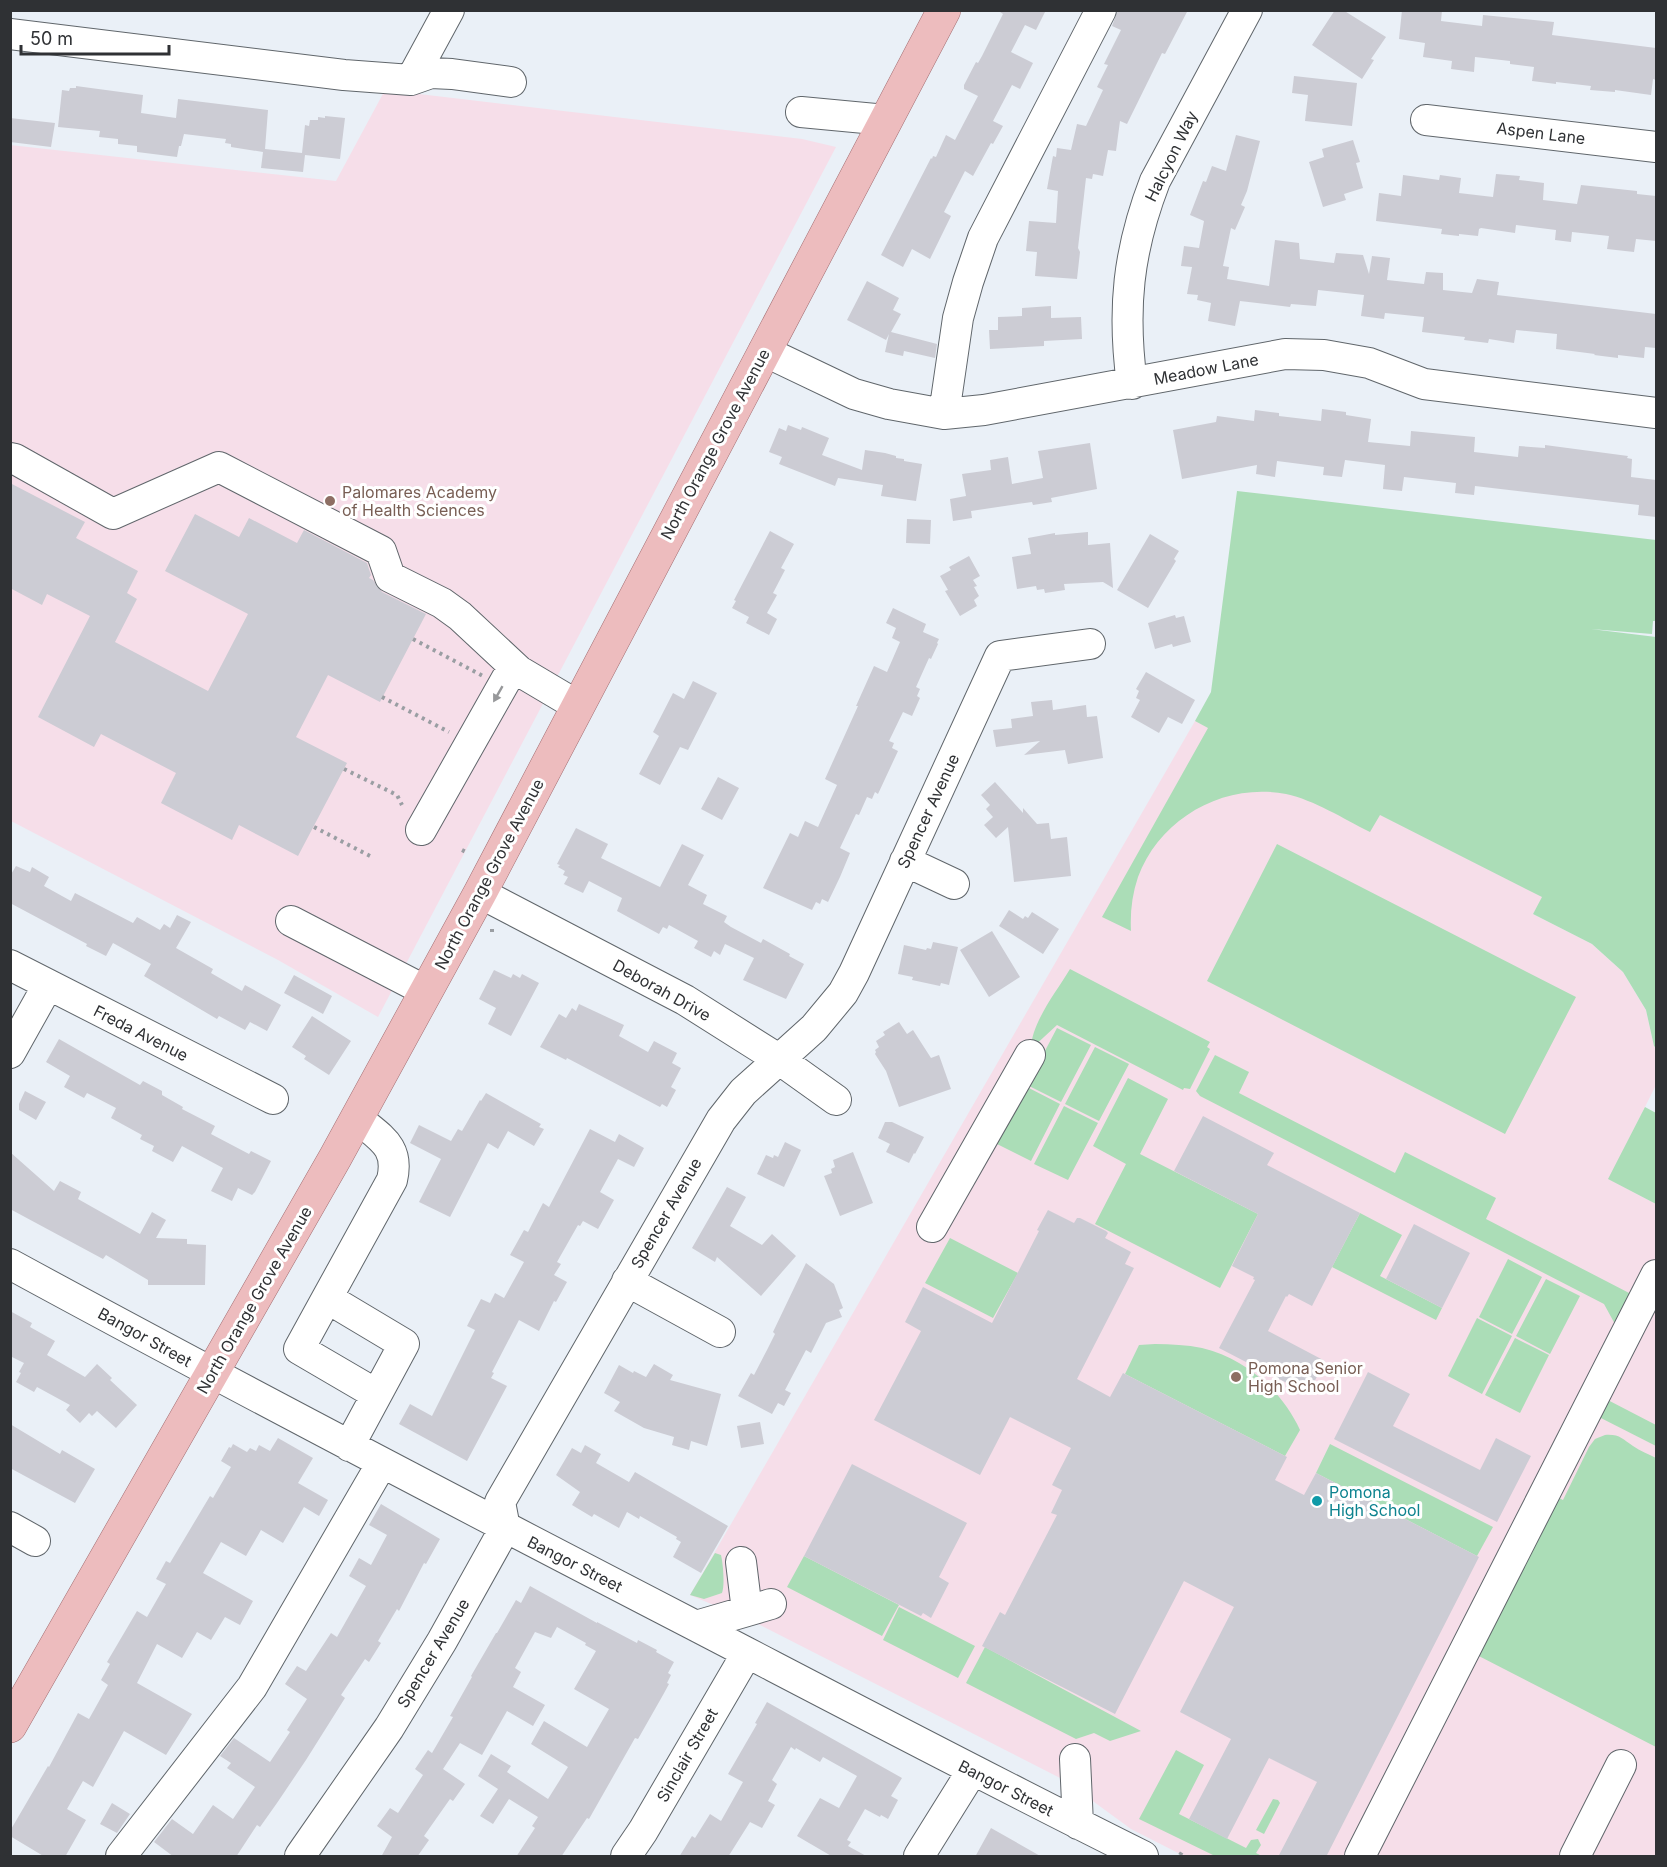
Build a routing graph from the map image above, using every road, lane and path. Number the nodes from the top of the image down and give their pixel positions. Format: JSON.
{"nodes":[{"id":1,"x":449,"y":10,"type":"edge"},
{"id":2,"x":944,"y":10,"type":"edge"},
{"id":3,"x":1101,"y":10,"type":"edge"},
{"id":4,"x":1247,"y":10,"type":"edge"},
{"id":5,"x":10,"y":34,"type":"edge"},
{"id":6,"x":411,"y":80,"type":"junction"},
{"id":7,"x":511,"y":82,"type":"dead end"},
{"id":8,"x":801,"y":112,"type":"dead end"},
{"id":9,"x":886,"y":120,"type":"junction"},
{"id":10,"x":1426,"y":120,"type":"dead end"},
{"id":11,"x":1656,"y":147,"type":"edge"},
{"id":12,"x":764,"y":351,"type":"junction"},
{"id":13,"x":1132,"y":384,"type":"junction"},
{"id":14,"x":1656,"y":413,"type":"edge"},
{"id":15,"x":944,"y":414,"type":"junction"},
{"id":16,"x":10,"y":458,"type":"edge"},
{"id":17,"x":412,"y":639,"type":"dead end"},
{"id":18,"x":1090,"y":645,"type":"dead end"},
{"id":19,"x":519,"y":672,"type":"junction"},
{"id":20,"x":486,"y":678,"type":"dead end"},
{"id":21,"x":382,"y":697,"type":"dead end"},
{"id":22,"x":578,"y":706,"type":"junction"},
{"id":23,"x":455,"y":735,"type":"dead end"},
{"id":24,"x":344,"y":769,"type":"dead end"},
{"id":25,"x":402,"y":805,"type":"dead end"},
{"id":26,"x":314,"y":827,"type":"dead end"},
{"id":27,"x":421,"y":830,"type":"dead end"},
{"id":28,"x":370,"y":856,"type":"dead end"},
{"id":29,"x":905,"y":861,"type":"junction"},
{"id":30,"x":954,"y":884,"type":"dead end"},
{"id":31,"x":480,"y":893,"type":"junction"},
{"id":32,"x":291,"y":921,"type":"dead end"},
{"id":33,"x":492,"y":928,"type":"dead end"},
{"id":34,"x":492,"y":936,"type":"dead end"},
{"id":35,"x":10,"y":965,"type":"edge"},
{"id":36,"x":48,"y":985,"type":"junction"},
{"id":37,"x":426,"y":991,"type":"junction"},
{"id":38,"x":10,"y":1053,"type":"edge"},
{"id":39,"x":1030,"y":1055,"type":"dead end"},
{"id":40,"x":780,"y":1060,"type":"junction"},
{"id":41,"x":273,"y":1099,"type":"dead end"},
{"id":42,"x":836,"y":1100,"type":"dead end"},
{"id":43,"x":357,"y":1118,"type":"junction"},
{"id":44,"x":932,"y":1227,"type":"dead end"},
{"id":45,"x":10,"y":1264,"type":"edge"},
{"id":46,"x":1656,"y":1275,"type":"edge"},
{"id":47,"x":627,"y":1281,"type":"junction"},
{"id":48,"x":327,"y":1298,"type":"junction"},
{"id":49,"x":720,"y":1332,"type":"dead end"},
{"id":50,"x":211,"y":1373,"type":"junction"},
{"id":51,"x":376,"y":1394,"type":"junction"},
{"id":52,"x":349,"y":1446,"type":"junction"},
{"id":53,"x":382,"y":1463,"type":"junction"},
{"id":54,"x":505,"y":1528,"type":"junction"},
{"id":55,"x":741,"y":1562,"type":"dead end"},
{"id":56,"x":696,"y":1626,"type":"junction"},
{"id":57,"x":747,"y":1653,"type":"junction"},
{"id":58,"x":10,"y":1726,"type":"edge"},
{"id":59,"x":1075,"y":1759,"type":"dead end"},
{"id":60,"x":1621,"y":1765,"type":"dead end"},
{"id":61,"x":972,"y":1771,"type":"junction"},
{"id":62,"x":1078,"y":1824,"type":"junction"},
{"id":63,"x":121,"y":1857,"type":"edge"},
{"id":64,"x":300,"y":1857,"type":"edge"},
{"id":65,"x":626,"y":1857,"type":"edge"},
{"id":66,"x":919,"y":1857,"type":"edge"},
{"id":67,"x":1143,"y":1857,"type":"edge"},
{"id":68,"x":1360,"y":1857,"type":"edge"},
{"id":69,"x":1575,"y":1857,"type":"edge"}],
"edges":[{"from":1,"to":6,"type":"street"},
{"from":2,"to":9,"type":"main road","name":"North Orange Grove Avenue"},
{"from":3,"to":15,"type":"street"},
{"from":4,"to":13,"type":"street","name":"Halcyon Way"},
{"from":5,"to":6,"type":"street"},
{"from":6,"to":7,"type":"street"},
{"from":8,"to":9,"type":"street"},
{"from":9,"to":12,"type":"main road","name":"North Orange Grove Avenue"},
{"from":10,"to":11,"type":"street","name":"Aspen Lane"},
{"from":12,"to":15,"type":"street","name":"Meadow Lane"},
{"from":12,"to":22,"type":"main road","name":"North Orange Grove Avenue"},
{"from":13,"to":14,"type":"street","name":"Meadow Lane"},
{"from":13,"to":15,"type":"street","name":"Meadow Lane"},
{"from":16,"to":19,"type":"street"},
{"from":17,"to":20,"type":"path"},
{"from":18,"to":29,"type":"street","name":"Spencer Avenue"},
{"from":19,"to":22,"type":"street"},
{"from":19,"to":27,"type":"street","one_way":true},
{"from":21,"to":23,"type":"path"},
{"from":22,"to":31,"type":"main road","name":"North Orange Grove Avenue"},
{"from":24,"to":25,"type":"path"},
{"from":26,"to":28,"type":"path"},
{"from":29,"to":30,"type":"street"},
{"from":29,"to":40,"type":"street","name":"Spencer Avenue"},
{"from":31,"to":37,"type":"main road","name":"North Orange Grove Avenue"},
{"from":31,"to":40,"type":"street","name":"Deborah Drive"},
{"from":32,"to":37,"type":"street"},
{"from":33,"to":34,"type":"path"},
{"from":35,"to":36,"type":"street","name":"Freda Avenue"},
{"from":36,"to":38,"type":"street"},
{"from":36,"to":41,"type":"street","name":"Freda Avenue"},
{"from":37,"to":43,"type":"main road","name":"North Orange Grove Avenue"},
{"from":39,"to":44,"type":"street"},
{"from":40,"to":42,"type":"street","name":"Deborah Drive"},
{"from":40,"to":47,"type":"street","name":"Spencer Avenue"},
{"from":43,"to":48,"type":"street"},
{"from":43,"to":50,"type":"main road","name":"North Orange Grove Avenue"},
{"from":45,"to":50,"type":"street","name":"Bangor Street"},
{"from":46,"to":68,"type":"street"},
{"from":47,"to":49,"type":"street"},
{"from":47,"to":54,"type":"street","name":"Spencer Avenue"},
{"from":48,"to":51,"type":"street"},
{"from":48,"to":51,"type":"street"},
{"from":50,"to":52,"type":"street","name":"Bangor Street"},
{"from":50,"to":58,"type":"main road","name":"North Orange Grove Avenue"},
{"from":51,"to":52,"type":"street"},
{"from":52,"to":53,"type":"street","name":"Bangor Street"},
{"from":53,"to":54,"type":"street","name":"Bangor Street"},
{"from":53,"to":63,"type":"street"},
{"from":54,"to":56,"type":"street","name":"Bangor Street"},
{"from":54,"to":64,"type":"street","name":"Spencer Avenue"},
{"from":55,"to":56,"type":"street"},
{"from":56,"to":57,"type":"street","name":"Bangor Street"},
{"from":57,"to":61,"type":"street","name":"Bangor Street"},
{"from":57,"to":65,"type":"street","name":"Sinclair Street"},
{"from":59,"to":62,"type":"street"},
{"from":60,"to":69,"type":"street"},
{"from":61,"to":62,"type":"street","name":"Bangor Street"},
{"from":61,"to":66,"type":"street"},
{"from":62,"to":67,"type":"street","name":"Bangor Street"}]}
